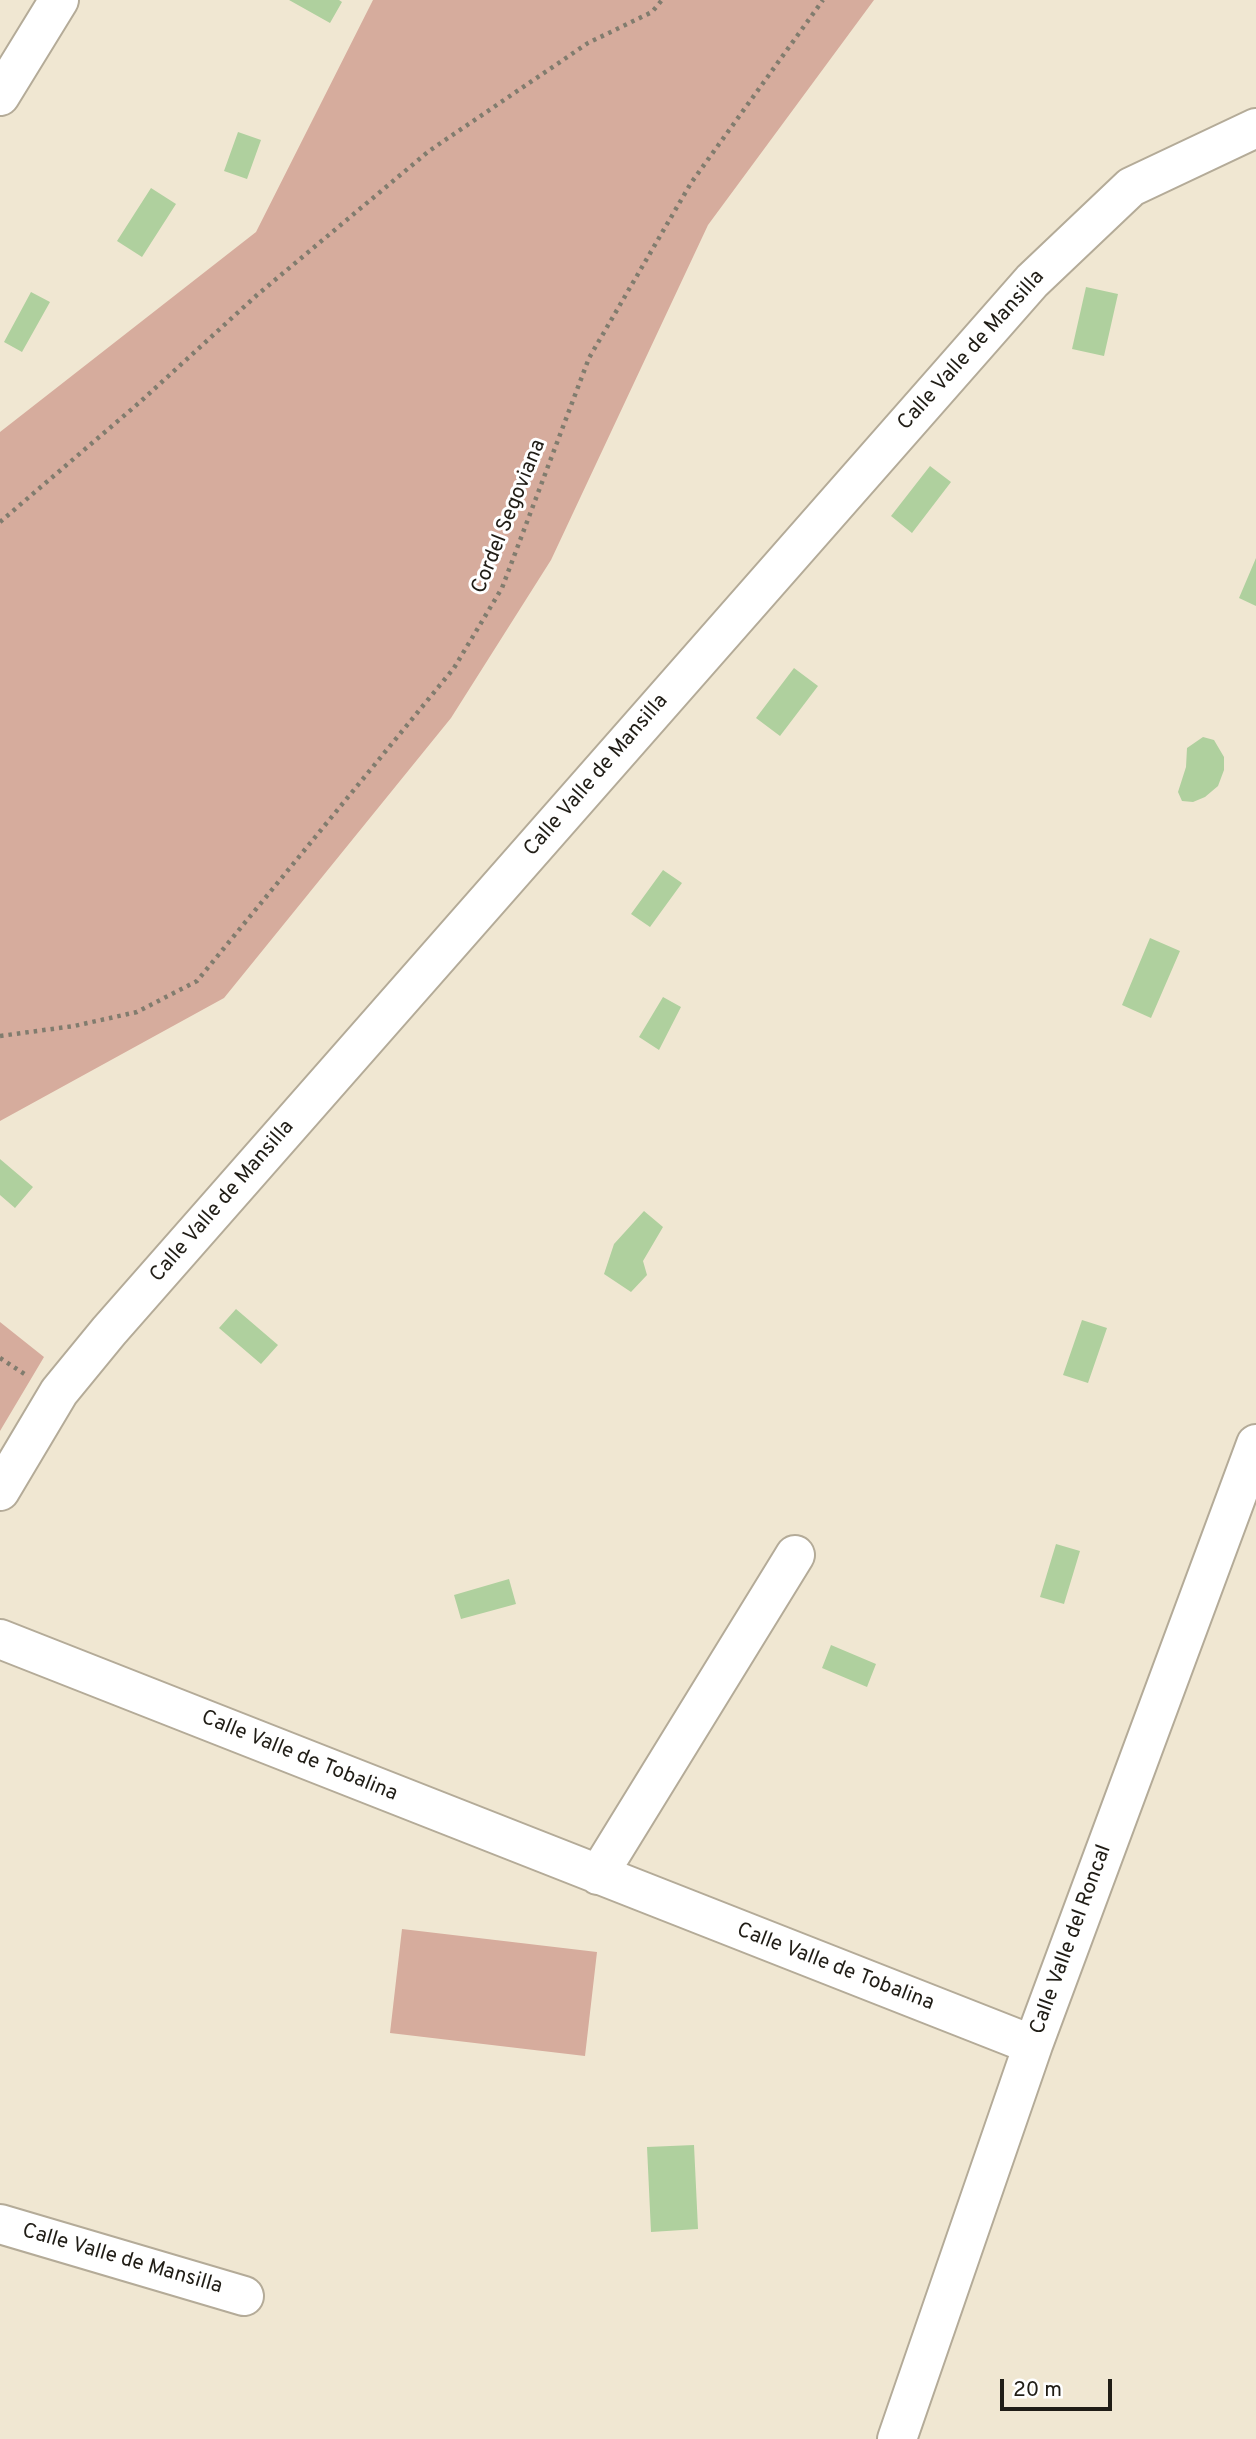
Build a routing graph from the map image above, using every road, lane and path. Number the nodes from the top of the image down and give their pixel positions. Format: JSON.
{"nodes":[{"id":1,"x":59,"y":0,"type":"edge"},
{"id":2,"x":662,"y":0,"type":"edge"},
{"id":3,"x":823,"y":0,"type":"edge"},
{"id":4,"x":0,"y":96,"type":"edge"},
{"id":5,"x":1256,"y":128,"type":"edge"},
{"id":6,"x":0,"y":522,"type":"edge"},
{"id":7,"x":0,"y":1035,"type":"edge"},
{"id":8,"x":1256,"y":1444,"type":"edge"},
{"id":9,"x":0,"y":1491,"type":"edge"},
{"id":10,"x":795,"y":1555,"type":"dead end"},
{"id":11,"x":0,"y":1639,"type":"edge"},
{"id":12,"x":598,"y":1875,"type":"junction"},
{"id":13,"x":1033,"y":2045,"type":"junction"},
{"id":14,"x":0,"y":2224,"type":"edge"},
{"id":15,"x":244,"y":2296,"type":"dead end"},
{"id":16,"x":897,"y":2439,"type":"edge"}],
"edges":[{"from":1,"to":4,"type":"street"},
{"from":2,"to":6,"type":"path"},
{"from":3,"to":7,"type":"path","name":"Cordel Segoviana"},
{"from":5,"to":9,"type":"street","name":"Calle Valle de Mansilla"},
{"from":8,"to":13,"type":"street","name":"Calle Valle del Roncal"},
{"from":10,"to":12,"type":"street"},
{"from":11,"to":12,"type":"street","name":"Calle Valle de Tobalina"},
{"from":12,"to":13,"type":"street","name":"Calle Valle de Tobalina"},
{"from":13,"to":16,"type":"street","name":"Calle Valle del Roncal"},
{"from":14,"to":15,"type":"street","name":"Calle Valle de Mansilla"}]}
